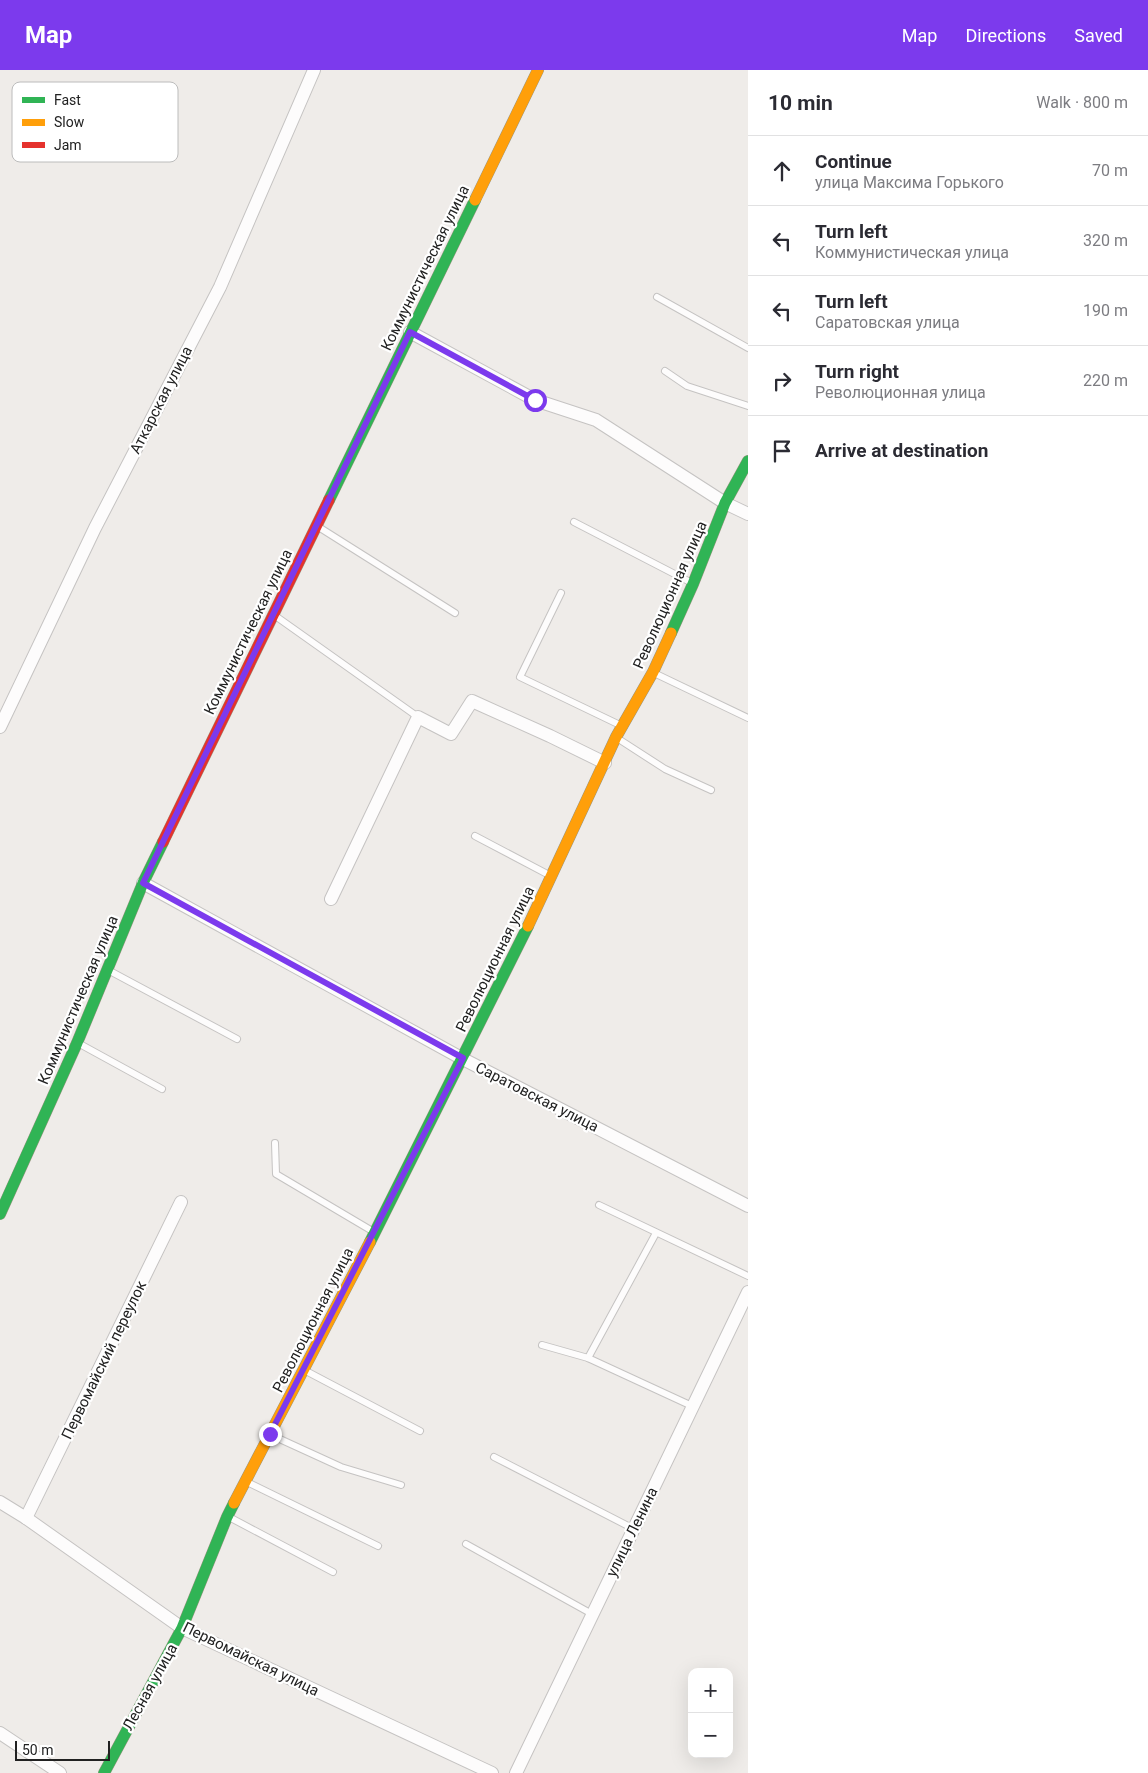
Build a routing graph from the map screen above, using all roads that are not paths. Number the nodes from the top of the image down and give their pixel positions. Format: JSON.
{"nodes":[{"id":1,"x":314,"y":70,"type":"edge"},
{"id":2,"x":538,"y":70,"type":"edge"},
{"id":3,"x":657,"y":297,"type":"dead end"},
{"id":4,"x":410,"y":332,"type":"junction"},
{"id":5,"x":748,"y":348,"type":"edge"},
{"id":6,"x":665,"y":372,"type":"dead end"},
{"id":7,"x":748,"y":406,"type":"edge"},
{"id":8,"x":748,"y":461,"type":"edge"},
{"id":9,"x":726,"y":503,"type":"junction"},
{"id":10,"x":748,"y":514,"type":"edge"},
{"id":11,"x":574,"y":522,"type":"dead end"},
{"id":12,"x":316,"y":526,"type":"junction"},
{"id":13,"x":693,"y":584,"type":"junction"},
{"id":14,"x":561,"y":593,"type":"dead end"},
{"id":15,"x":455,"y":613,"type":"dead end"},
{"id":16,"x":273,"y":614,"type":"junction"},
{"id":17,"x":653,"y":672,"type":"junction"},
{"id":18,"x":418,"y":717,"type":"junction"},
{"id":19,"x":748,"y":718,"type":"edge"},
{"id":20,"x":0,"y":727,"type":"edge"},
{"id":21,"x":623,"y":727,"type":"junction"},
{"id":22,"x":616,"y":737,"type":"junction"},
{"id":23,"x":605,"y":764,"type":"junction"},
{"id":24,"x":711,"y":790,"type":"dead end"},
{"id":25,"x":475,"y":836,"type":"dead end"},
{"id":26,"x":552,"y":877,"type":"junction"},
{"id":27,"x":143,"y":883,"type":"junction"},
{"id":28,"x":331,"y":899,"type":"dead end"},
{"id":29,"x":108,"y":969,"type":"junction"},
{"id":30,"x":237,"y":1039,"type":"dead end"},
{"id":31,"x":77,"y":1043,"type":"junction"},
{"id":32,"x":463,"y":1058,"type":"junction"},
{"id":33,"x":162,"y":1089,"type":"dead end"},
{"id":34,"x":275,"y":1143,"type":"dead end"},
{"id":35,"x":181,"y":1202,"type":"dead end"},
{"id":36,"x":599,"y":1205,"type":"dead end"},
{"id":37,"x":748,"y":1206,"type":"edge"},
{"id":38,"x":0,"y":1214,"type":"edge"},
{"id":39,"x":375,"y":1233,"type":"junction"},
{"id":40,"x":656,"y":1233,"type":"junction"},
{"id":41,"x":748,"y":1276,"type":"edge"},
{"id":42,"x":748,"y":1292,"type":"edge"},
{"id":43,"x":542,"y":1345,"type":"dead end"},
{"id":44,"x":588,"y":1358,"type":"junction"},
{"id":45,"x":304,"y":1370,"type":"junction"},
{"id":46,"x":692,"y":1406,"type":"junction"},
{"id":47,"x":420,"y":1431,"type":"dead end"},
{"id":48,"x":270,"y":1434,"type":"junction"},
{"id":49,"x":494,"y":1457,"type":"dead end"},
{"id":50,"x":246,"y":1482,"type":"junction"},
{"id":51,"x":401,"y":1485,"type":"dead end"},
{"id":52,"x":0,"y":1502,"type":"edge"},
{"id":53,"x":227,"y":1517,"type":"junction"},
{"id":54,"x":26,"y":1518,"type":"junction"},
{"id":55,"x":634,"y":1529,"type":"junction"},
{"id":56,"x":466,"y":1544,"type":"dead end"},
{"id":57,"x":378,"y":1546,"type":"dead end"},
{"id":58,"x":333,"y":1572,"type":"dead end"},
{"id":59,"x":592,"y":1614,"type":"junction"},
{"id":60,"x":182,"y":1628,"type":"junction"},
{"id":61,"x":0,"y":1733,"type":"edge"},
{"id":62,"x":60,"y":1773,"type":"edge"},
{"id":63,"x":104,"y":1773,"type":"edge"},
{"id":64,"x":492,"y":1773,"type":"edge"},
{"id":65,"x":516,"y":1773,"type":"edge"}],
"edges":[{"from":1,"to":20,"type":"street","name":"Аткарская улица"},
{"from":2,"to":4,"type":"street","name":"Коммунистическая улица"},
{"from":3,"to":5,"type":"lane"},
{"from":4,"to":9,"type":"street"},
{"from":4,"to":12,"type":"street","name":"Коммунистическая улица"},
{"from":6,"to":7,"type":"lane"},
{"from":8,"to":9,"type":"street","name":"Революционная улица"},
{"from":9,"to":10,"type":"street"},
{"from":9,"to":13,"type":"street","name":"Революционная улица"},
{"from":11,"to":13,"type":"lane"},
{"from":12,"to":15,"type":"lane"},
{"from":12,"to":16,"type":"street","name":"Коммунистическая улица"},
{"from":13,"to":17,"type":"street","name":"Революционная улица"},
{"from":14,"to":21,"type":"lane"},
{"from":16,"to":18,"type":"lane"},
{"from":16,"to":27,"type":"street","name":"Коммунистическая улица"},
{"from":17,"to":19,"type":"lane"},
{"from":17,"to":21,"type":"street","name":"Революционная улица"},
{"from":18,"to":23,"type":"street"},
{"from":18,"to":28,"type":"street"},
{"from":21,"to":22,"type":"street","name":"Революционная улица"},
{"from":22,"to":23,"type":"street","name":"Революционная улица"},
{"from":22,"to":24,"type":"lane"},
{"from":23,"to":26,"type":"street","name":"Революционная улица"},
{"from":25,"to":26,"type":"lane"},
{"from":26,"to":32,"type":"street","name":"Революционная улица"},
{"from":27,"to":29,"type":"street","name":"Коммунистическая улица"},
{"from":27,"to":32,"type":"street","name":"Саратовская улица"},
{"from":29,"to":30,"type":"lane"},
{"from":29,"to":31,"type":"street","name":"Коммунистическая улица"},
{"from":31,"to":33,"type":"lane"},
{"from":31,"to":38,"type":"street","name":"Коммунистическая улица"},
{"from":32,"to":37,"type":"street","name":"Саратовская улица"},
{"from":32,"to":39,"type":"street","name":"Революционная улица"},
{"from":34,"to":39,"type":"lane"},
{"from":35,"to":54,"type":"street","name":"Первомайский переулок"},
{"from":36,"to":40,"type":"lane"},
{"from":39,"to":45,"type":"street","name":"Революционная улица"},
{"from":40,"to":41,"type":"lane"},
{"from":40,"to":44,"type":"lane"},
{"from":42,"to":46,"type":"street","name":"улица Ленина"},
{"from":43,"to":44,"type":"lane"},
{"from":44,"to":46,"type":"lane"},
{"from":45,"to":47,"type":"lane"},
{"from":45,"to":48,"type":"street","name":"Революционная улица"},
{"from":46,"to":55,"type":"street","name":"улица Ленина"},
{"from":48,"to":50,"type":"street","name":"Революционная улица"},
{"from":48,"to":51,"type":"lane"},
{"from":49,"to":55,"type":"lane"},
{"from":50,"to":53,"type":"street","name":"Революционная улица"},
{"from":50,"to":57,"type":"lane"},
{"from":52,"to":54,"type":"street","name":"Первомайская улица"},
{"from":53,"to":58,"type":"lane"},
{"from":53,"to":60,"type":"street","name":"Революционная улица"},
{"from":54,"to":60,"type":"street","name":"Первомайская улица"},
{"from":55,"to":59,"type":"street","name":"улица Ленина"},
{"from":56,"to":59,"type":"lane"},
{"from":59,"to":65,"type":"street","name":"улица Ленина"},
{"from":60,"to":63,"type":"street","name":"Лесная улица"},
{"from":60,"to":64,"type":"street","name":"Первомайская улица"},
{"from":61,"to":62,"type":"street"}]}
